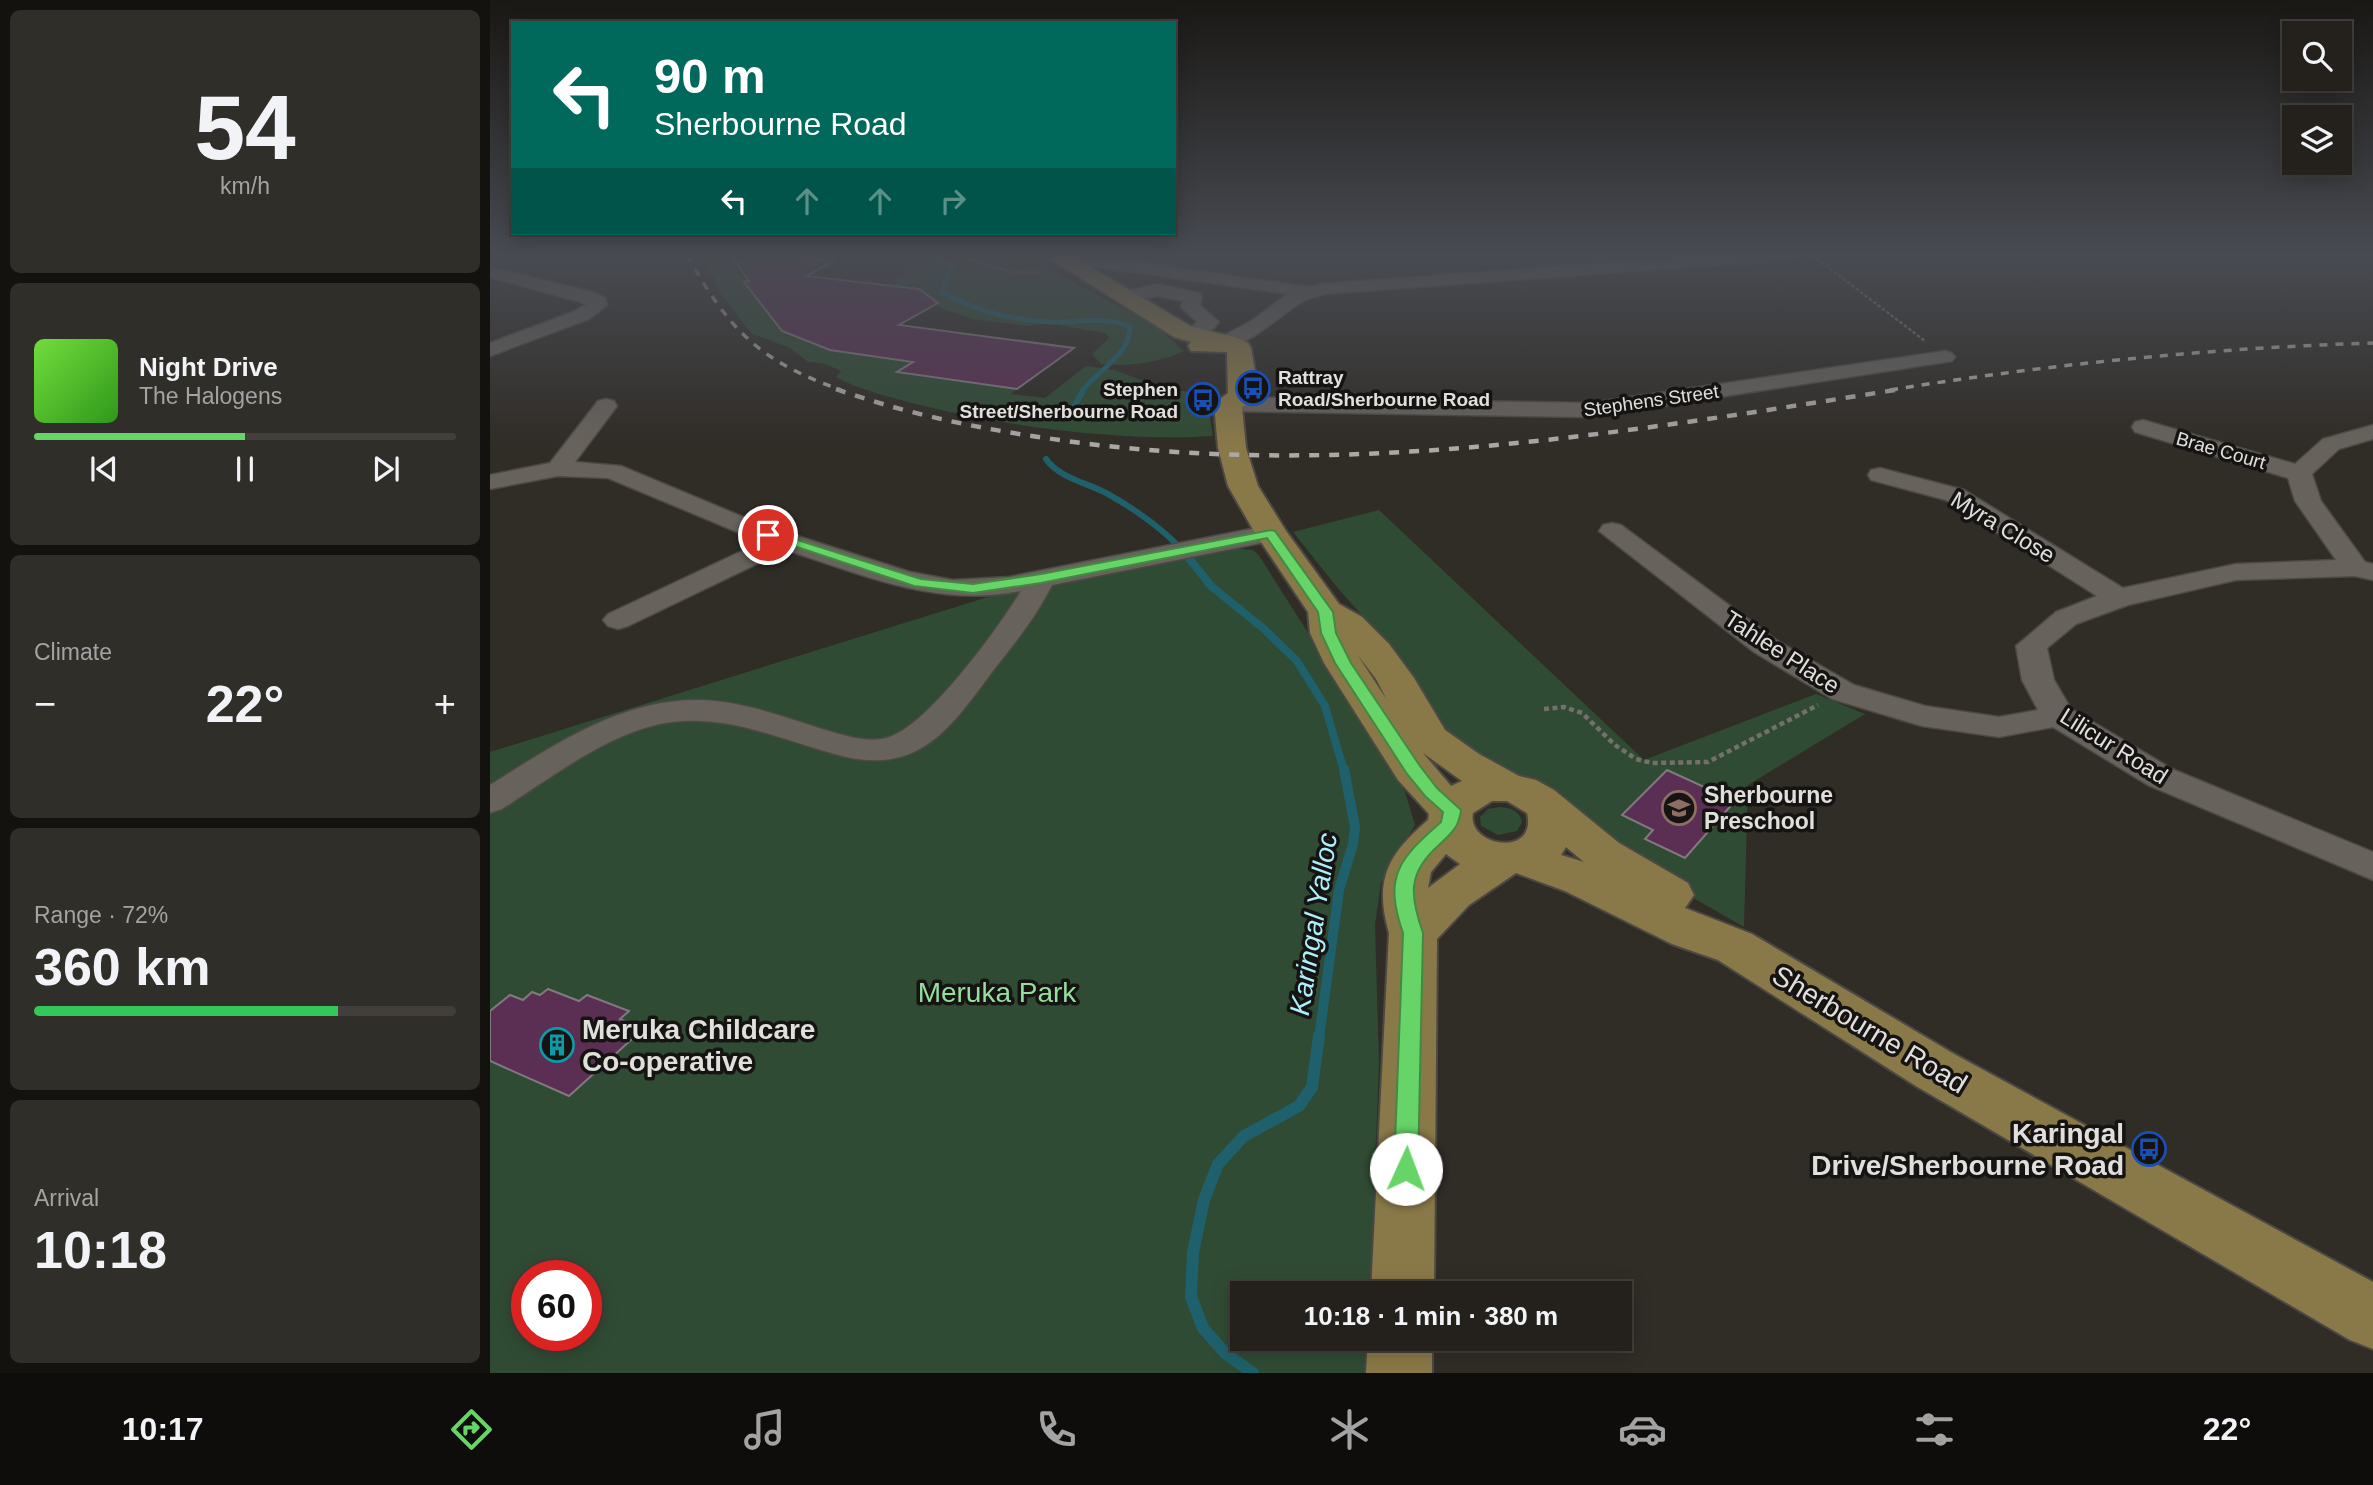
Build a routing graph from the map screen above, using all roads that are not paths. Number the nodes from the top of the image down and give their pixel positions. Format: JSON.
{"nodes":[{"id":1,"x":569,"y":319,"type":"edge"},
{"id":2,"x":1165,"y":319,"type":"edge"},
{"id":3,"x":1205,"y":319,"type":"edge"},
{"id":4,"x":1266,"y":319,"type":"edge"},
{"id":5,"x":1213,"y":344,"type":"junction"},
{"id":6,"x":490,"y":350,"type":"edge"},
{"id":7,"x":1945,"y":357,"type":"road end"},
{"id":8,"x":1228,"y":404,"type":"junction"},
{"id":9,"x":606,"y":406,"type":"dead end"},
{"id":10,"x":2143,"y":427,"type":"dead end"},
{"id":11,"x":2373,"y":432,"type":"edge"},
{"id":12,"x":558,"y":469,"type":"junction"},
{"id":13,"x":2299,"y":473,"type":"junction"},
{"id":14,"x":1880,"y":475,"type":"dead end"},
{"id":15,"x":490,"y":482,"type":"edge"},
{"id":16,"x":1612,"y":531,"type":"dead end"},
{"id":17,"x":1271,"y":534,"type":"junction"},
{"id":18,"x":785,"y":541,"type":"junction"},
{"id":19,"x":2364,"y":570,"type":"edge"},
{"id":20,"x":1041,"y":579,"type":"junction"},
{"id":21,"x":2119,"y":598,"type":"junction"},
{"id":22,"x":1326,"y":612,"type":"junction"},
{"id":23,"x":618,"y":621,"type":"dead end"},
{"id":24,"x":2058,"y":716,"type":"junction"},
{"id":25,"x":1506,"y":787,"type":"junction"},
{"id":26,"x":490,"y":801,"type":"edge"},
{"id":27,"x":1547,"y":806,"type":"junction"},
{"id":28,"x":1451,"y":817,"type":"junction"},
{"id":29,"x":1509,"y":858,"type":"junction"},
{"id":30,"x":2373,"y":867,"type":"edge"},
{"id":31,"x":1413,"y":933,"type":"junction"},
{"id":32,"x":1735,"y":947,"type":"junction"},
{"id":33,"x":1402,"y":1281,"type":"edge"},
{"id":34,"x":2373,"y":1317,"type":"edge"},
{"id":35,"x":1400,"y":1351,"type":"edge"},
{"id":36,"x":1399,"y":1373,"type":"edge"}],
"edges":[{"from":1,"to":6,"type":"street"},
{"from":2,"to":5,"type":"main road"},
{"from":3,"to":5,"type":"street"},
{"from":4,"to":5,"type":"street"},
{"from":5,"to":8,"type":"main road"},
{"from":7,"to":8,"type":"street","name":"Stephens Street"},
{"from":8,"to":17,"type":"main road"},
{"from":9,"to":12,"type":"street"},
{"from":10,"to":13,"type":"street","name":"Brae Court"},
{"from":11,"to":13,"type":"street"},
{"from":12,"to":15,"type":"street"},
{"from":12,"to":18,"type":"street"},
{"from":13,"to":19,"type":"street"},
{"from":14,"to":21,"type":"street","name":"Myra Close"},
{"from":16,"to":24,"type":"street","name":"Tahlee Place"},
{"from":17,"to":20,"type":"street"},
{"from":17,"to":22,"type":"main road"},
{"from":18,"to":20,"type":"street"},
{"from":18,"to":23,"type":"street"},
{"from":19,"to":21,"type":"street","name":"Lilicur Road"},
{"from":20,"to":26,"type":"street"},
{"from":21,"to":24,"type":"street","name":"Lilicur Road"},
{"from":22,"to":25,"type":"main road"},
{"from":22,"to":28,"type":"main road"},
{"from":24,"to":30,"type":"street","name":"Lilicur Road"},
{"from":25,"to":27,"type":"main road"},
{"from":25,"to":28,"type":"main road"},
{"from":27,"to":29,"type":"main road"},
{"from":27,"to":32,"type":"main road","name":"Sherbourne Road"},
{"from":28,"to":29,"type":"main road"},
{"from":28,"to":31,"type":"main road"},
{"from":29,"to":31,"type":"main road"},
{"from":29,"to":32,"type":"main road","name":"Sherbourne Road"},
{"from":31,"to":33,"type":"main road"},
{"from":32,"to":34,"type":"main road","name":"Sherbourne Road"},
{"from":35,"to":36,"type":"main road"}]}
